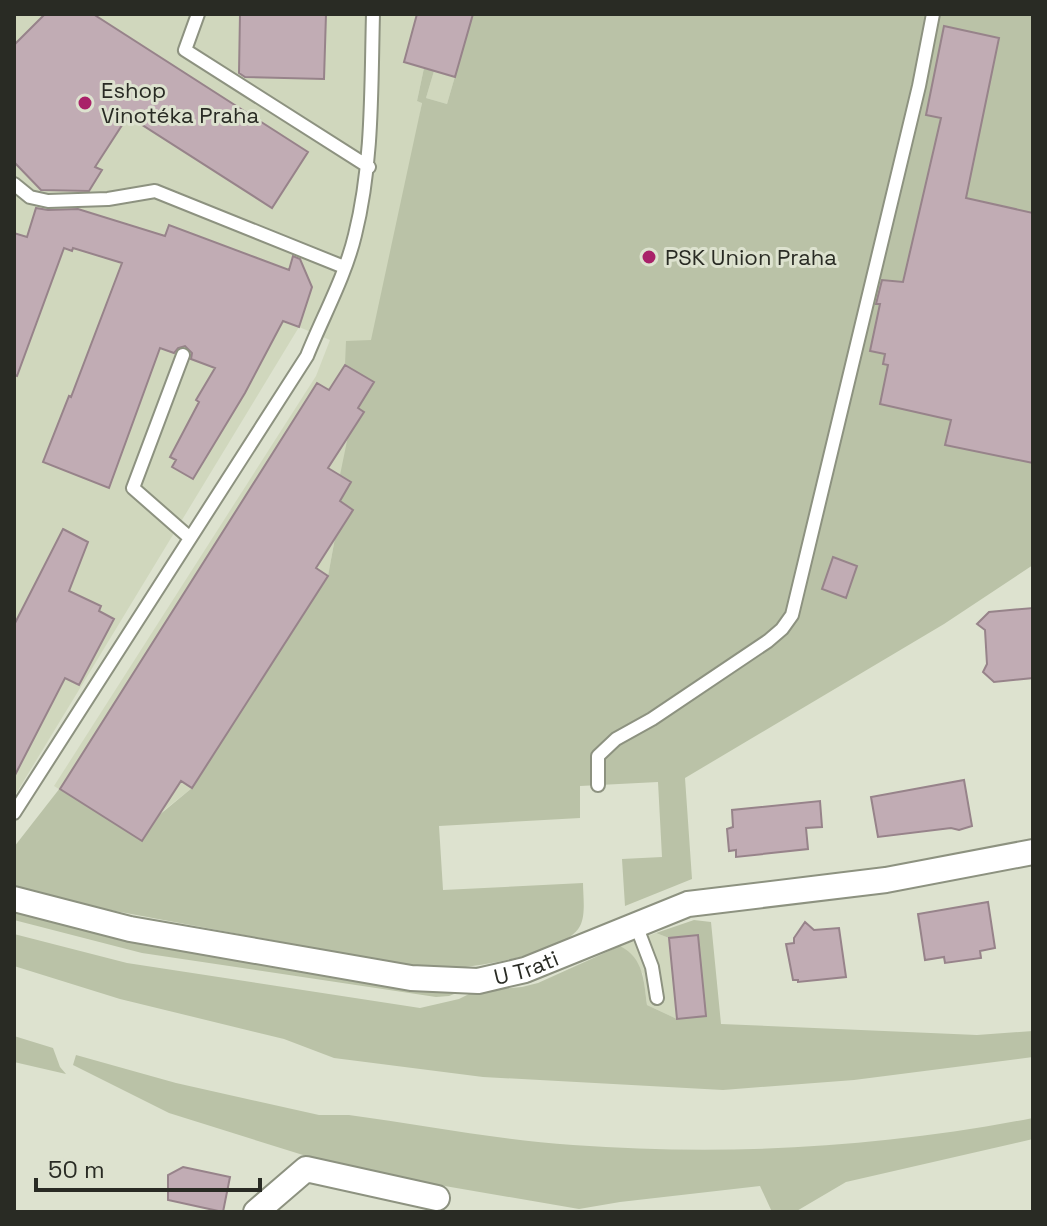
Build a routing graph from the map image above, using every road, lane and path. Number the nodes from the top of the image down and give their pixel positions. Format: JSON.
{"nodes":[{"id":1,"x":198,"y":14,"type":"edge"},
{"id":2,"x":373,"y":14,"type":"edge"},
{"id":3,"x":933,"y":14,"type":"edge"},
{"id":4,"x":369,"y":167,"type":"junction"},
{"id":5,"x":14,"y":184,"type":"edge"},
{"id":6,"x":344,"y":267,"type":"junction"},
{"id":7,"x":183,"y":355,"type":"dead end"},
{"id":8,"x":190,"y":538,"type":"junction"},
{"id":9,"x":598,"y":785,"type":"dead end"},
{"id":10,"x":14,"y":813,"type":"edge"},
{"id":11,"x":1033,"y":852,"type":"edge"},
{"id":12,"x":14,"y":899,"type":"edge"},
{"id":13,"x":636,"y":925,"type":"junction"},
{"id":14,"x":657,"y":998,"type":"dead end"},
{"id":15,"x":437,"y":1198,"type":"dead end"},
{"id":16,"x":256,"y":1212,"type":"edge"}],
"edges":[{"from":1,"to":4,"type":"lane"},
{"from":2,"to":4,"type":"lane"},
{"from":3,"to":9,"type":"lane"},
{"from":4,"to":6,"type":"lane"},
{"from":5,"to":6,"type":"lane"},
{"from":6,"to":8,"type":"lane"},
{"from":7,"to":8,"type":"lane"},
{"from":8,"to":10,"type":"lane"},
{"from":11,"to":13,"type":"street","name":"U Trati"},
{"from":12,"to":13,"type":"street","name":"U Trati"},
{"from":13,"to":14,"type":"lane"},
{"from":15,"to":16,"type":"street"}]}
